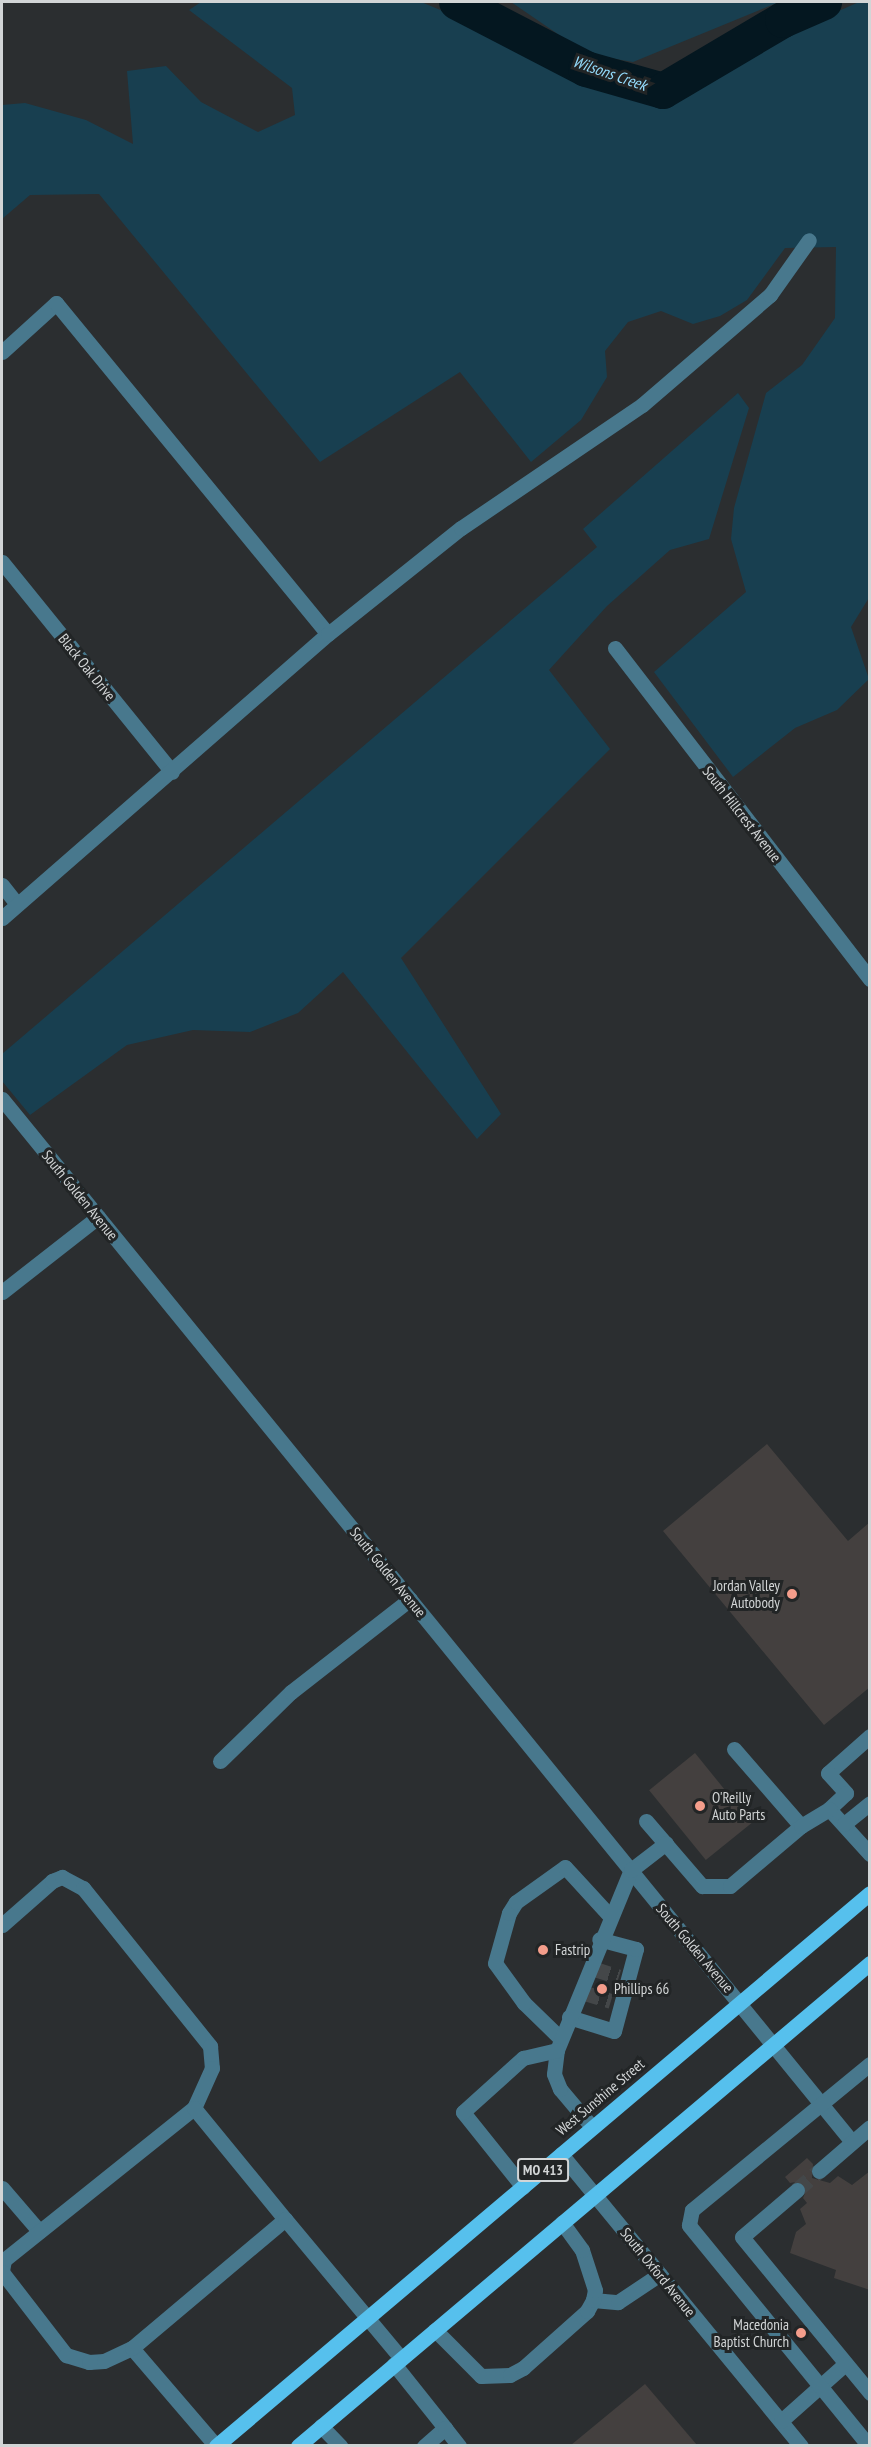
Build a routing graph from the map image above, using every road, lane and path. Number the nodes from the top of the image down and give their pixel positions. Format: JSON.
{"nodes":[{"id":1,"x":809,"y":240,"type":"dead end"},
{"id":2,"x":2,"y":352,"type":"edge"},
{"id":3,"x":2,"y":562,"type":"edge"},
{"id":4,"x":328,"y":634,"type":"junction"},
{"id":5,"x":615,"y":648,"type":"dead end"},
{"id":6,"x":172,"y":772,"type":"junction"},
{"id":7,"x":2,"y":885,"type":"edge"},
{"id":8,"x":17,"y":904,"type":"junction"},
{"id":9,"x":2,"y":918,"type":"edge"},
{"id":10,"x":870,"y":980,"type":"edge"},
{"id":11,"x":2,"y":1099,"type":"edge"},
{"id":12,"x":98,"y":1217,"type":"junction"},
{"id":13,"x":2,"y":1292,"type":"edge"},
{"id":14,"x":410,"y":1599,"type":"junction"},
{"id":15,"x":870,"y":1736,"type":"edge"},
{"id":16,"x":734,"y":1749,"type":"dead end"},
{"id":17,"x":220,"y":1761,"type":"dead end"},
{"id":18,"x":870,"y":1803,"type":"edge"},
{"id":19,"x":829,"y":1809,"type":"junction"},
{"id":20,"x":646,"y":1821,"type":"dead end"},
{"id":21,"x":844,"y":1824,"type":"junction"},
{"id":22,"x":801,"y":1826,"type":"junction"},
{"id":23,"x":666,"y":1844,"type":"junction"},
{"id":24,"x":870,"y":1854,"type":"edge"},
{"id":25,"x":631,"y":1870,"type":"junction"},
{"id":26,"x":870,"y":1893,"type":"edge"},
{"id":27,"x":609,"y":1916,"type":"junction"},
{"id":28,"x":2,"y":1924,"type":"edge"},
{"id":29,"x":599,"y":1939,"type":"junction"},
{"id":30,"x":870,"y":1963,"type":"edge"},
{"id":31,"x":740,"y":2002,"type":"junction"},
{"id":32,"x":569,"y":2017,"type":"junction"},
{"id":33,"x":774,"y":2043,"type":"junction"},
{"id":34,"x":558,"y":2044,"type":"junction"},
{"id":35,"x":870,"y":2064,"type":"edge"},
{"id":36,"x":823,"y":2103,"type":"junction"},
{"id":37,"x":194,"y":2108,"type":"junction"},
{"id":38,"x":592,"y":2127,"type":"junction"},
{"id":39,"x":870,"y":2127,"type":"edge"},
{"id":40,"x":852,"y":2142,"type":"junction"},
{"id":41,"x":561,"y":2154,"type":"junction"},
{"id":42,"x":819,"y":2171,"type":"tunnel mouth"},
{"id":43,"x":523,"y":2187,"type":"junction"},
{"id":44,"x":2,"y":2188,"type":"edge"},
{"id":45,"x":796,"y":2190,"type":"tunnel mouth"},
{"id":46,"x":594,"y":2194,"type":"junction"},
{"id":47,"x":285,"y":2219,"type":"junction"},
{"id":48,"x":562,"y":2222,"type":"junction"},
{"id":49,"x":39,"y":2231,"type":"junction"},
{"id":50,"x":2,"y":2272,"type":"edge"},
{"id":51,"x":660,"y":2274,"type":"junction"},
{"id":52,"x":593,"y":2301,"type":"junction"},
{"id":53,"x":366,"y":2318,"type":"junction"},
{"id":54,"x":435,"y":2330,"type":"junction"},
{"id":55,"x":132,"y":2348,"type":"junction"},
{"id":56,"x":398,"y":2361,"type":"junction"},
{"id":57,"x":845,"y":2364,"type":"junction"},
{"id":58,"x":820,"y":2386,"type":"junction"},
{"id":59,"x":870,"y":2392,"type":"edge"},
{"id":60,"x":781,"y":2421,"type":"junction"},
{"id":61,"x":321,"y":2426,"type":"junction"},
{"id":62,"x":445,"y":2428,"type":"junction"},
{"id":63,"x":216,"y":2445,"type":"edge"},
{"id":64,"x":298,"y":2445,"type":"edge"},
{"id":65,"x":340,"y":2445,"type":"edge"},
{"id":66,"x":424,"y":2445,"type":"edge"},
{"id":67,"x":459,"y":2445,"type":"edge"},
{"id":68,"x":801,"y":2445,"type":"edge"},
{"id":69,"x":869,"y":2445,"type":"edge"}],
"edges":[{"from":1,"to":4,"type":"street"},
{"from":2,"to":4,"type":"street"},
{"from":3,"to":6,"type":"street","name":"Black Oak Drive"},
{"from":4,"to":6,"type":"street"},
{"from":5,"to":10,"type":"street","name":"South Hillcrest Avenue"},
{"from":6,"to":8,"type":"street"},
{"from":7,"to":8,"type":"street"},
{"from":8,"to":9,"type":"street"},
{"from":11,"to":12,"type":"street","name":"South Golden Avenue"},
{"from":12,"to":13,"type":"street"},
{"from":12,"to":14,"type":"street","name":"South Golden Avenue"},
{"from":14,"to":17,"type":"street"},
{"from":14,"to":25,"type":"street","name":"South Golden Avenue"},
{"from":15,"to":19,"type":"street"},
{"from":16,"to":22,"type":"street"},
{"from":18,"to":21,"type":"street"},
{"from":19,"to":21,"type":"street"},
{"from":19,"to":22,"type":"street"},
{"from":20,"to":23,"type":"street"},
{"from":21,"to":24,"type":"street"},
{"from":22,"to":23,"type":"street"},
{"from":23,"to":25,"type":"street"},
{"from":25,"to":27,"type":"street"},
{"from":25,"to":31,"type":"street","name":"South Golden Avenue"},
{"from":26,"to":31,"type":"main road","name":"West Sunshine Street","number":"MO 413"},
{"from":27,"to":29,"type":"street"},
{"from":27,"to":34,"type":"street"},
{"from":28,"to":37,"type":"street"},
{"from":29,"to":32,"type":"street"},
{"from":29,"to":32,"type":"street"},
{"from":30,"to":33,"type":"main road"},
{"from":31,"to":33,"type":"street","name":"South Golden Avenue"},
{"from":31,"to":38,"type":"main road","name":"West Sunshine Street","number":"MO 413"},
{"from":32,"to":34,"type":"street"},
{"from":33,"to":36,"type":"street","name":"South Golden Avenue"},
{"from":33,"to":46,"type":"main road"},
{"from":34,"to":38,"type":"street"},
{"from":34,"to":43,"type":"street"},
{"from":35,"to":36,"type":"street"},
{"from":36,"to":40,"type":"street","name":"South Golden Avenue"},
{"from":36,"to":58,"type":"street"},
{"from":37,"to":47,"type":"street"},
{"from":37,"to":49,"type":"street"},
{"from":38,"to":41,"type":"main road","name":"West Sunshine Street","number":"MO 413"},
{"from":39,"to":40,"type":"street"},
{"from":40,"to":42,"type":"street"},
{"from":41,"to":43,"type":"main road","name":"West Sunshine Street","number":"MO 413"},
{"from":41,"to":46,"type":"street","name":"South Oxford Avenue"},
{"from":43,"to":53,"type":"main road","name":"West Sunshine Street","number":"MO 413"},
{"from":44,"to":49,"type":"street"},
{"from":45,"to":57,"type":"street"},
{"from":46,"to":48,"type":"main road"},
{"from":46,"to":51,"type":"street","name":"South Oxford Avenue"},
{"from":47,"to":53,"type":"street"},
{"from":47,"to":55,"type":"street"},
{"from":48,"to":52,"type":"street"},
{"from":48,"to":54,"type":"main road"},
{"from":49,"to":50,"type":"street"},
{"from":50,"to":55,"type":"street"},
{"from":51,"to":52,"type":"street"},
{"from":51,"to":60,"type":"street","name":"South Oxford Avenue"},
{"from":52,"to":54,"type":"street"},
{"from":53,"to":56,"type":"street"},
{"from":53,"to":63,"type":"main road","name":"West Sunshine Street","number":"MO 413"},
{"from":54,"to":56,"type":"main road"},
{"from":55,"to":63,"type":"street"},
{"from":56,"to":61,"type":"main road"},
{"from":56,"to":62,"type":"street"},
{"from":57,"to":58,"type":"street"},
{"from":57,"to":59,"type":"street"},
{"from":58,"to":60,"type":"street"},
{"from":58,"to":69,"type":"street"},
{"from":60,"to":68,"type":"street","name":"South Oxford Avenue"},
{"from":61,"to":64,"type":"main road"},
{"from":61,"to":65,"type":"street"},
{"from":62,"to":66,"type":"street"},
{"from":62,"to":67,"type":"street"}]}
